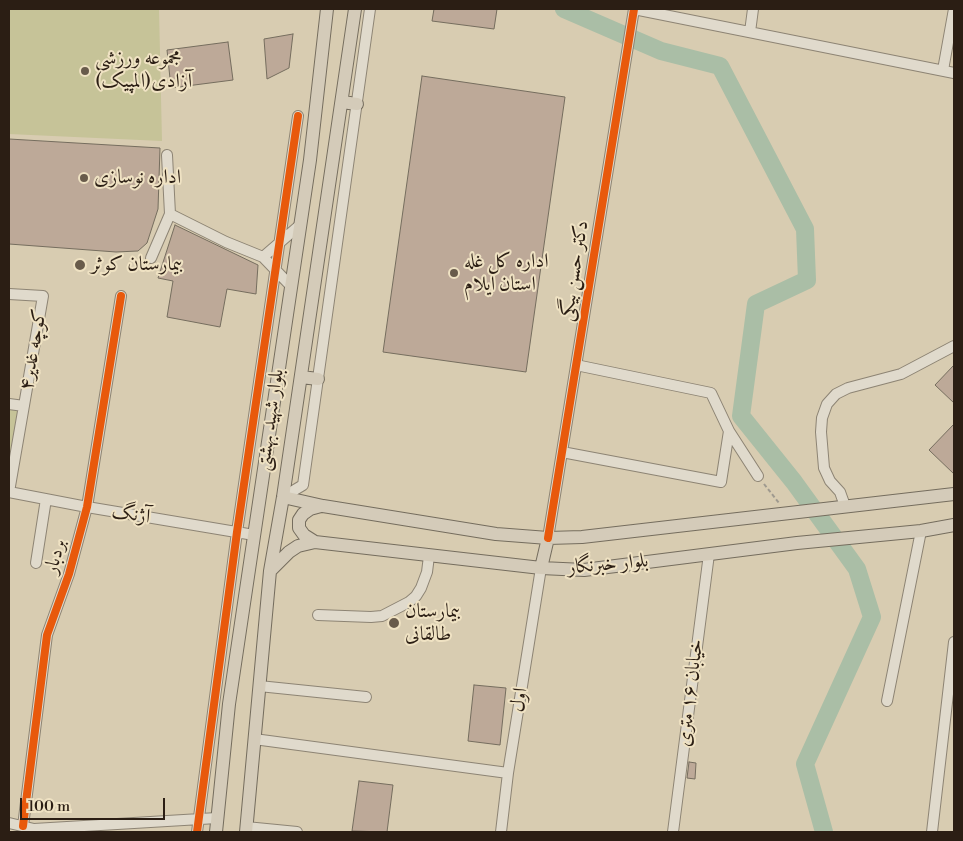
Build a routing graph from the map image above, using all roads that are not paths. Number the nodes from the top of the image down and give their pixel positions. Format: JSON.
{"nodes":[{"id":1,"x":327,"y":9,"type":"edge"},
{"id":2,"x":355,"y":9,"type":"edge"},
{"id":3,"x":370,"y":9,"type":"edge"},
{"id":4,"x":634,"y":9,"type":"edge"},
{"id":5,"x":753,"y":9,"type":"edge"},
{"id":6,"x":954,"y":9,"type":"edge"},
{"id":7,"x":750,"y":32,"type":"junction"},
{"id":8,"x":942,"y":70,"type":"junction"},
{"id":9,"x":954,"y":73,"type":"edge"},
{"id":10,"x":342,"y":102,"type":"junction"},
{"id":11,"x":357,"y":104,"type":"junction"},
{"id":12,"x":298,"y":116,"type":"dead end"},
{"id":13,"x":167,"y":155,"type":"dead end"},
{"id":14,"x":170,"y":214,"type":"junction"},
{"id":15,"x":300,"y":225,"type":"junction"},
{"id":16,"x":279,"y":244,"type":"junction"},
{"id":17,"x":263,"y":257,"type":"junction"},
{"id":18,"x":151,"y":258,"type":"dead end"},
{"id":19,"x":275,"y":270,"type":"junction"},
{"id":20,"x":290,"y":285,"type":"junction"},
{"id":21,"x":9,"y":294,"type":"edge"},
{"id":22,"x":121,"y":296,"type":"dead end"},
{"id":23,"x":954,"y":346,"type":"edge"},
{"id":24,"x":576,"y":365,"type":"junction"},
{"id":25,"x":301,"y":376,"type":"junction"},
{"id":26,"x":318,"y":378,"type":"junction"},
{"id":27,"x":9,"y":404,"type":"edge"},
{"id":28,"x":24,"y":406,"type":"junction"},
{"id":29,"x":728,"y":431,"type":"junction"},
{"id":30,"x":562,"y":452,"type":"junction"},
{"id":31,"x":758,"y":476,"type":"road end"},
{"id":32,"x":9,"y":492,"type":"edge"},
{"id":33,"x":954,"y":494,"type":"edge"},
{"id":34,"x":283,"y":498,"type":"junction"},
{"id":35,"x":46,"y":499,"type":"junction"},
{"id":36,"x":323,"y":506,"type":"junction"},
{"id":37,"x":845,"y":506,"type":"junction"},
{"id":38,"x":86,"y":507,"type":"junction"},
{"id":39,"x":954,"y":525,"type":"edge"},
{"id":40,"x":236,"y":532,"type":"junction"},
{"id":41,"x":921,"y":532,"type":"junction"},
{"id":42,"x":254,"y":535,"type":"junction"},
{"id":43,"x":548,"y":538,"type":"junction"},
{"id":44,"x":315,"y":542,"type":"junction"},
{"id":45,"x":709,"y":554,"type":"junction"},
{"id":46,"x":429,"y":556,"type":"junction"},
{"id":47,"x":36,"y":563,"type":"dead end"},
{"id":48,"x":541,"y":568,"type":"junction"},
{"id":49,"x":270,"y":571,"type":"junction"},
{"id":50,"x":318,"y":615,"type":"dead end"},
{"id":51,"x":954,"y":642,"type":"edge"},
{"id":52,"x":259,"y":686,"type":"junction"},
{"id":53,"x":366,"y":696,"type":"dead end"},
{"id":54,"x":887,"y":702,"type":"dead end"},
{"id":55,"x":254,"y":739,"type":"junction"},
{"id":56,"x":508,"y":773,"type":"junction"},
{"id":57,"x":217,"y":818,"type":"junction"},
{"id":58,"x":198,"y":819,"type":"junction"},
{"id":59,"x":9,"y":823,"type":"edge"},
{"id":60,"x":23,"y":826,"type":"junction"},
{"id":61,"x":244,"y":831,"type":"edge"},
{"id":62,"x":268,"y":831,"type":"edge"},
{"id":63,"x":197,"y":832,"type":"edge"},
{"id":64,"x":216,"y":832,"type":"edge"},
{"id":65,"x":221,"y":832,"type":"edge"},
{"id":66,"x":297,"y":832,"type":"edge"},
{"id":67,"x":501,"y":832,"type":"edge"},
{"id":68,"x":673,"y":832,"type":"edge"},
{"id":69,"x":932,"y":832,"type":"edge"}],
"edges":[{"from":1,"to":15,"type":"main road","name":"بلوار شهید بهشتی"},
{"from":2,"to":10,"type":"main road","name":"بلوار شهید بهشتی"},
{"from":3,"to":11,"type":"street"},
{"from":4,"to":7,"type":"street"},
{"from":4,"to":24,"type":"street","name":"دکتر حسن بیگی"},
{"from":5,"to":7,"type":"street"},
{"from":6,"to":8,"type":"street"},
{"from":7,"to":8,"type":"street"},
{"from":8,"to":9,"type":"street"},
{"from":10,"to":11,"type":"main road"},
{"from":10,"to":25,"type":"main road","name":"بلوار شهید بهشتی"},
{"from":11,"to":26,"type":"street"},
{"from":12,"to":16,"type":"street"},
{"from":13,"to":14,"type":"street"},
{"from":14,"to":17,"type":"street"},
{"from":14,"to":18,"type":"street"},
{"from":15,"to":16,"type":"street"},
{"from":15,"to":20,"type":"main road","name":"بلوار شهید بهشتی"},
{"from":16,"to":17,"type":"street"},
{"from":16,"to":19,"type":"street"},
{"from":17,"to":19,"type":"street"},
{"from":19,"to":20,"type":"street"},
{"from":19,"to":40,"type":"street"},
{"from":20,"to":42,"type":"main road","name":"بلوار شهید بهشتی"},
{"from":21,"to":28,"type":"street","name":"کوچه غدیر۴"},
{"from":22,"to":38,"type":"street","name":"بردبار"},
{"from":23,"to":37,"type":"street"},
{"from":24,"to":29,"type":"street"},
{"from":24,"to":30,"type":"street","name":"دکتر حسن بیگی"},
{"from":25,"to":26,"type":"main road"},
{"from":25,"to":34,"type":"main road","name":"بلوار شهید بهشتی"},
{"from":26,"to":34,"type":"street"},
{"from":27,"to":28,"type":"street"},
{"from":28,"to":32,"type":"street","name":"کوچه غدیر۴"},
{"from":29,"to":30,"type":"street"},
{"from":29,"to":31,"type":"street"},
{"from":30,"to":43,"type":"street","name":"دکتر حسن بیگی"},
{"from":32,"to":35,"type":"street","name":"آژنگ"},
{"from":33,"to":37,"type":"main road","name":"بلوار خبرنگار"},
{"from":34,"to":36,"type":"main road","name":"بلوار خبرنگار"},
{"from":34,"to":49,"type":"main road","name":"بلوار شهید بهشتی"},
{"from":35,"to":38,"type":"street","name":"آژنگ"},
{"from":35,"to":47,"type":"street"},
{"from":36,"to":43,"type":"main road","name":"بلوار خبرنگار"},
{"from":36,"to":44,"type":"main road"},
{"from":37,"to":43,"type":"main road","name":"بلوار خبرنگار"},
{"from":38,"to":40,"type":"street","name":"آژنگ"},
{"from":38,"to":60,"type":"street","name":"بردبار"},
{"from":39,"to":41,"type":"main road","name":"بلوار خبرنگار"},
{"from":40,"to":42,"type":"street","name":"آژنگ"},
{"from":40,"to":58,"type":"street"},
{"from":41,"to":45,"type":"main road","name":"بلوار خبرنگار"},
{"from":41,"to":54,"type":"street"},
{"from":42,"to":57,"type":"main road","name":"بلوار شهید بهشتی"},
{"from":43,"to":48,"type":"main road"},
{"from":44,"to":46,"type":"main road","name":"بلوار خبرنگار"},
{"from":44,"to":49,"type":"main road","name":"بلوار خبرنگار"},
{"from":45,"to":48,"type":"main road","name":"بلوار خبرنگار"},
{"from":45,"to":68,"type":"street","name":"خیابان ۱۶ متری"},
{"from":46,"to":48,"type":"main road","name":"بلوار خبرنگار"},
{"from":46,"to":50,"type":"street"},
{"from":48,"to":56,"type":"street","name":"اول"},
{"from":49,"to":52,"type":"main road","name":"بلوار شهید بهشتی"},
{"from":51,"to":69,"type":"street"},
{"from":52,"to":53,"type":"street"},
{"from":52,"to":55,"type":"main road","name":"بلوار شهید بهشتی"},
{"from":55,"to":56,"type":"street"},
{"from":55,"to":61,"type":"main road","name":"بلوار شهید بهشتی"},
{"from":56,"to":67,"type":"street","name":"اول"},
{"from":57,"to":58,"type":"street"},
{"from":57,"to":64,"type":"main road","name":"بلوار شهید بهشتی"},
{"from":57,"to":65,"type":"main road"},
{"from":58,"to":60,"type":"street"},
{"from":58,"to":63,"type":"street"},
{"from":59,"to":60,"type":"street"},
{"from":61,"to":62,"type":"street"},
{"from":62,"to":66,"type":"street"}]}
